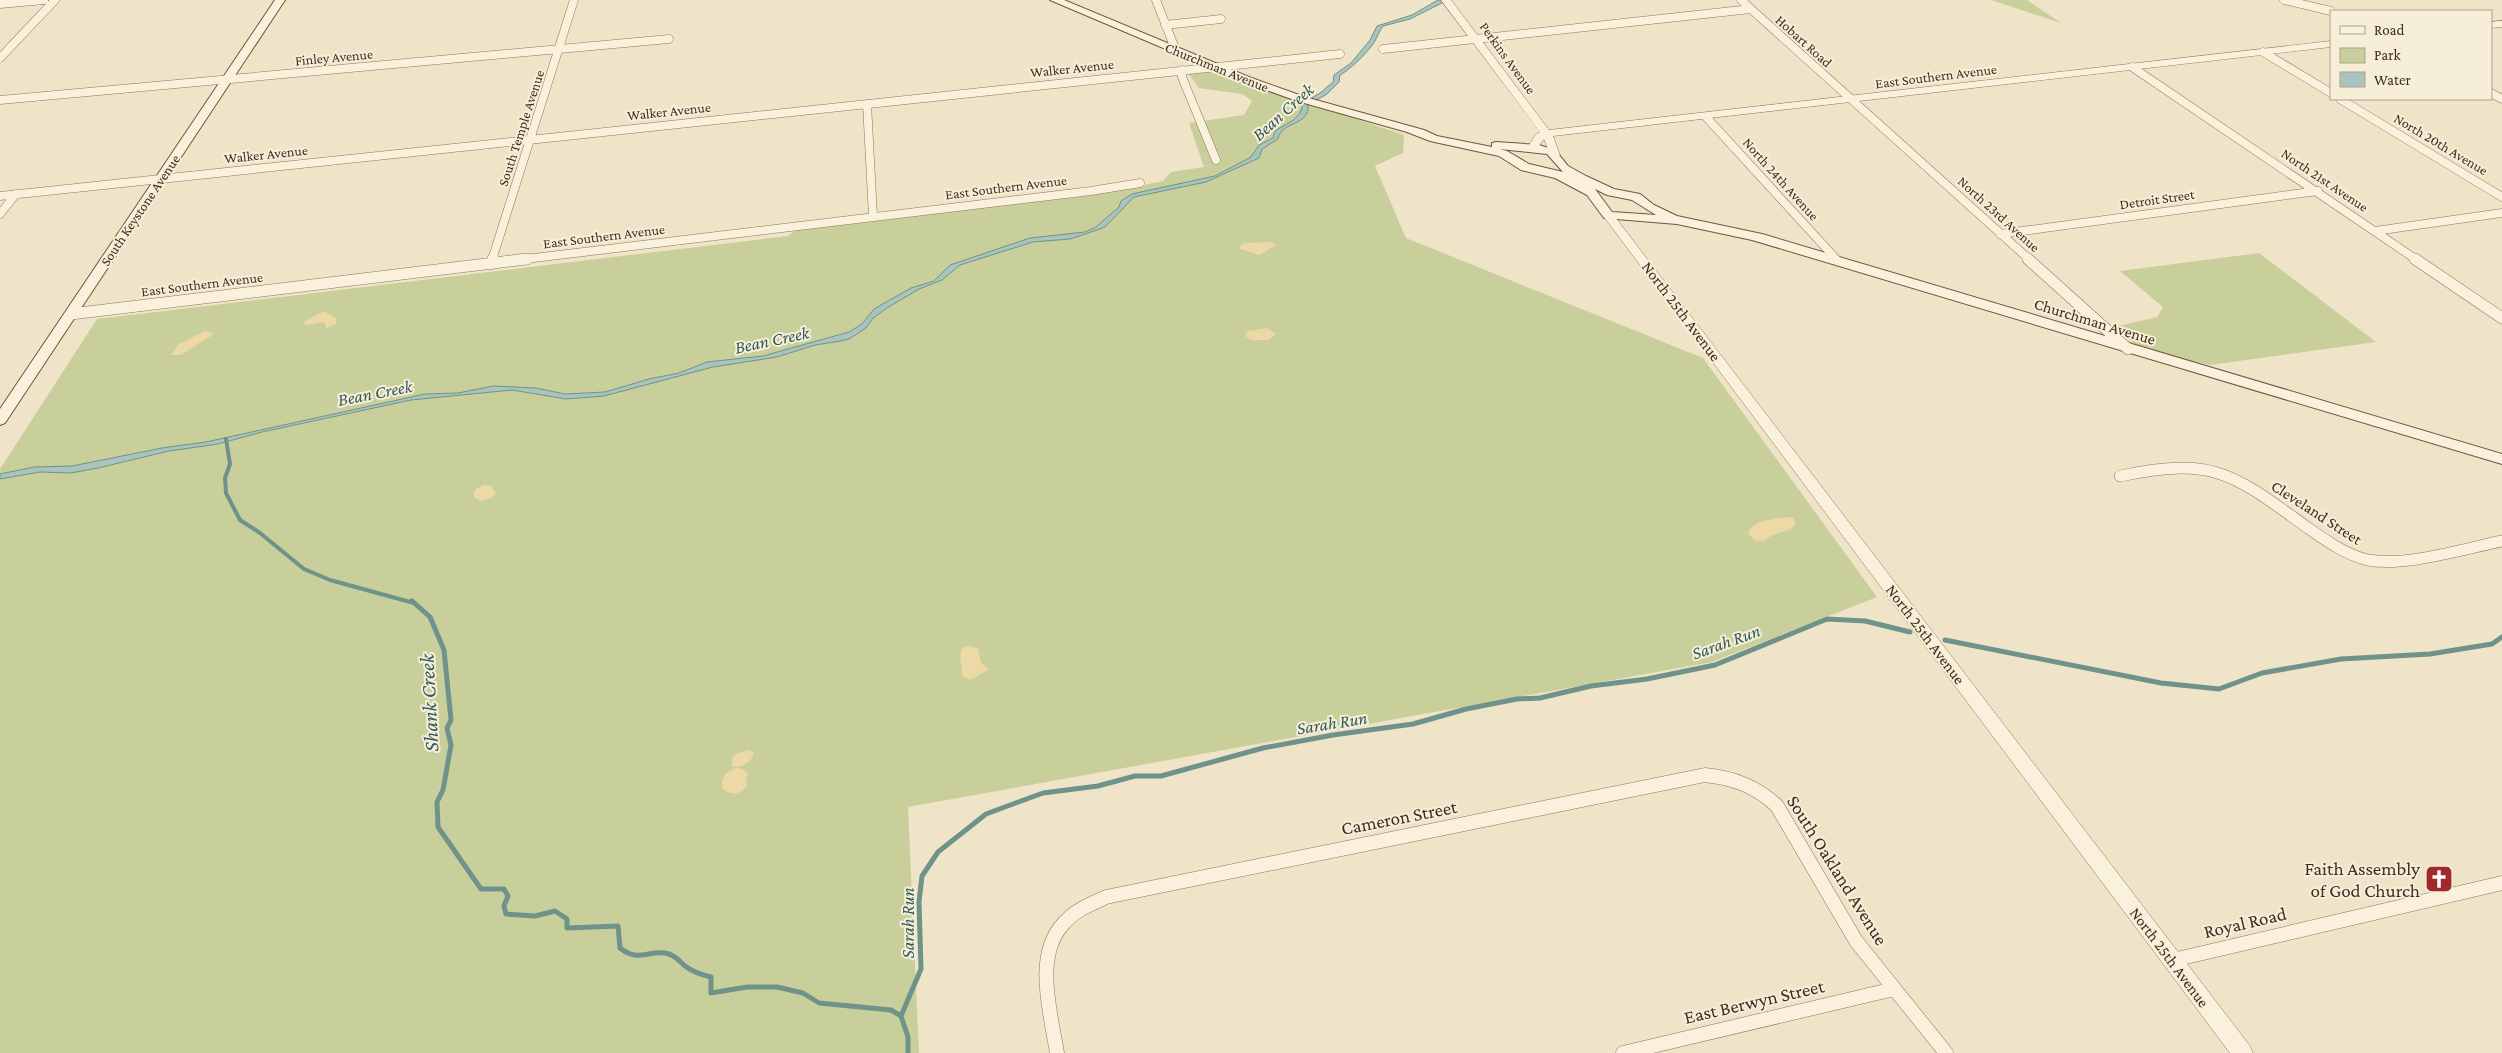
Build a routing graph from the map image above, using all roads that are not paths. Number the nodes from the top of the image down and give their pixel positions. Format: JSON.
{"nodes":[{"id":1,"x":44,"y":0,"type":"edge"},
{"id":2,"x":55,"y":0,"type":"edge"},
{"id":3,"x":280,"y":0,"type":"edge"},
{"id":4,"x":574,"y":0,"type":"edge"},
{"id":5,"x":1054,"y":0,"type":"edge"},
{"id":6,"x":1156,"y":0,"type":"edge"},
{"id":7,"x":1446,"y":0,"type":"edge"},
{"id":8,"x":1741,"y":0,"type":"edge"},
{"id":9,"x":2284,"y":0,"type":"edge"},
{"id":10,"x":0,"y":4,"type":"edge"},
{"id":11,"x":1751,"y":9,"type":"junction"},
{"id":12,"x":2330,"y":11,"type":"edge"},
{"id":13,"x":1221,"y":19,"type":"dead end"},
{"id":14,"x":1166,"y":25,"type":"junction"},
{"id":15,"x":669,"y":39,"type":"dead end"},
{"id":16,"x":1477,"y":39,"type":"junction"},
{"id":17,"x":2330,"y":44,"type":"edge"},
{"id":18,"x":560,"y":48,"type":"junction"},
{"id":19,"x":1383,"y":49,"type":"dead end"},
{"id":20,"x":1176,"y":51,"type":"junction"},
{"id":21,"x":2263,"y":52,"type":"junction"},
{"id":22,"x":1340,"y":54,"type":"dead end"},
{"id":23,"x":0,"y":58,"type":"edge"},
{"id":24,"x":1216,"y":67,"type":"junction"},
{"id":25,"x":2132,"y":67,"type":"junction"},
{"id":26,"x":1182,"y":70,"type":"junction"},
{"id":27,"x":228,"y":79,"type":"junction"},
{"id":28,"x":2330,"y":92,"type":"edge"},
{"id":29,"x":0,"y":100,"type":"edge"},
{"id":30,"x":1851,"y":100,"type":"junction"},
{"id":31,"x":2342,"y":100,"type":"edge"},
{"id":32,"x":867,"y":104,"type":"junction"},
{"id":33,"x":1706,"y":117,"type":"junction"},
{"id":34,"x":1412,"y":132,"type":"junction"},
{"id":35,"x":1545,"y":134,"type":"junction"},
{"id":36,"x":529,"y":140,"type":"junction"},
{"id":37,"x":1530,"y":148,"type":"junction"},
{"id":38,"x":1557,"y":159,"type":"junction"},
{"id":39,"x":1216,"y":160,"type":"dead end"},
{"id":40,"x":1518,"y":161,"type":"junction"},
{"id":41,"x":1545,"y":170,"type":"junction"},
{"id":42,"x":161,"y":179,"type":"junction"},
{"id":43,"x":1140,"y":183,"type":"dead end"},
{"id":44,"x":2318,"y":191,"type":"junction"},
{"id":45,"x":16,"y":194,"type":"junction"},
{"id":46,"x":0,"y":196,"type":"edge"},
{"id":47,"x":2502,"y":197,"type":"edge"},
{"id":48,"x":1646,"y":205,"type":"junction"},
{"id":49,"x":2502,"y":213,"type":"edge"},
{"id":50,"x":0,"y":214,"type":"edge"},
{"id":51,"x":1608,"y":214,"type":"junction"},
{"id":52,"x":873,"y":216,"type":"junction"},
{"id":53,"x":1636,"y":219,"type":"junction"},
{"id":54,"x":1677,"y":220,"type":"junction"},
{"id":55,"x":2375,"y":231,"type":"junction"},
{"id":56,"x":2000,"y":234,"type":"junction"},
{"id":57,"x":1837,"y":260,"type":"junction"},
{"id":58,"x":491,"y":264,"type":"junction"},
{"id":59,"x":71,"y":314,"type":"junction"},
{"id":60,"x":2502,"y":318,"type":"edge"},
{"id":61,"x":2128,"y":349,"type":"junction"},
{"id":62,"x":0,"y":420,"type":"edge"},
{"id":63,"x":2502,"y":459,"type":"edge"},
{"id":64,"x":2120,"y":476,"type":"dead end"},
{"id":65,"x":2502,"y":541,"type":"edge"},
{"id":66,"x":1747,"y":784,"type":"joint"},
{"id":67,"x":2502,"y":883,"type":"edge"},
{"id":68,"x":2173,"y":960,"type":"junction"},
{"id":69,"x":1894,"y":989,"type":"junction"},
{"id":70,"x":1057,"y":1053,"type":"edge"},
{"id":71,"x":1623,"y":1053,"type":"edge"},
{"id":72,"x":1946,"y":1053,"type":"edge"},
{"id":73,"x":2243,"y":1053,"type":"edge"}],
"edges":[{"from":1,"to":10,"type":"street"},
{"from":2,"to":23,"type":"street"},
{"from":3,"to":27,"type":"main road","name":"South Keystone Avenue"},
{"from":4,"to":18,"type":"street","name":"South Temple Avenue"},
{"from":5,"to":20,"type":"main road","name":"Churchman Avenue"},
{"from":6,"to":14,"type":"street"},
{"from":7,"to":16,"type":"street","name":"Perkins Avenue"},
{"from":8,"to":11,"type":"street","name":"Hobart Road"},
{"from":9,"to":12,"type":"street"},
{"from":11,"to":16,"type":"street"},
{"from":11,"to":30,"type":"street","name":"Hobart Road"},
{"from":13,"to":14,"type":"street"},
{"from":14,"to":20,"type":"street"},
{"from":15,"to":18,"type":"street","name":"Finley Avenue"},
{"from":16,"to":19,"type":"street"},
{"from":16,"to":35,"type":"street","name":"Perkins Avenue"},
{"from":17,"to":21,"type":"street","name":"East Southern Avenue"},
{"from":18,"to":27,"type":"street","name":"Finley Avenue"},
{"from":18,"to":36,"type":"street","name":"South Temple Avenue"},
{"from":20,"to":24,"type":"main road","name":"Churchman Avenue"},
{"from":21,"to":25,"type":"street","name":"East Southern Avenue"},
{"from":21,"to":28,"type":"street"},
{"from":22,"to":24,"type":"street","name":"Walker Avenue"},
{"from":24,"to":26,"type":"street","name":"Walker Avenue"},
{"from":24,"to":34,"type":"main road","name":"Churchman Avenue"},
{"from":25,"to":30,"type":"street","name":"East Southern Avenue"},
{"from":25,"to":44,"type":"street","name":"North 21st Avenue"},
{"from":26,"to":32,"type":"street","name":"Walker Avenue"},
{"from":26,"to":39,"type":"street"},
{"from":27,"to":29,"type":"street","name":"Finley Avenue"},
{"from":27,"to":42,"type":"main road","name":"South Keystone Avenue"},
{"from":30,"to":33,"type":"street","name":"East Southern Avenue"},
{"from":30,"to":56,"type":"street","name":"North 23rd Avenue"},
{"from":31,"to":47,"type":"street","name":"North 20th Avenue"},
{"from":32,"to":36,"type":"street","name":"Walker Avenue"},
{"from":32,"to":52,"type":"street"},
{"from":33,"to":35,"type":"street","name":"East Southern Avenue"},
{"from":33,"to":57,"type":"street","name":"North 24th Avenue"},
{"from":34,"to":37,"type":"main road","name":"Churchman Avenue"},
{"from":34,"to":40,"type":"main road","name":"Churchman Avenue"},
{"from":35,"to":37,"type":"street"},
{"from":35,"to":38,"type":"street","name":"Perkins Avenue"},
{"from":36,"to":42,"type":"street","name":"Walker Avenue"},
{"from":36,"to":58,"type":"street","name":"South Temple Avenue"},
{"from":37,"to":38,"type":"main road","name":"Churchman Avenue"},
{"from":37,"to":40,"type":"main road"},
{"from":38,"to":41,"type":"main road"},
{"from":38,"to":48,"type":"main road","name":"Churchman Avenue"},
{"from":40,"to":41,"type":"main road","name":"Churchman Avenue"},
{"from":41,"to":51,"type":"main road","name":"Churchman Avenue"},
{"from":42,"to":45,"type":"street","name":"Walker Avenue"},
{"from":42,"to":59,"type":"main road","name":"South Keystone Avenue"},
{"from":43,"to":52,"type":"street","name":"East Southern Avenue"},
{"from":44,"to":55,"type":"street","name":"North 21st Avenue"},
{"from":44,"to":56,"type":"street","name":"Detroit Street"},
{"from":45,"to":46,"type":"street","name":"Walker Avenue"},
{"from":45,"to":50,"type":"street"},
{"from":48,"to":53,"type":"main road"},
{"from":48,"to":54,"type":"main road","name":"Churchman Avenue"},
{"from":49,"to":55,"type":"street"},
{"from":51,"to":53,"type":"main road","name":"Churchman Avenue"},
{"from":51,"to":68,"type":"street","name":"North 25th Avenue"},
{"from":52,"to":58,"type":"street","name":"East Southern Avenue"},
{"from":53,"to":54,"type":"main road","name":"Churchman Avenue"},
{"from":54,"to":57,"type":"main road","name":"Churchman Avenue"},
{"from":55,"to":60,"type":"street","name":"North 21st Avenue"},
{"from":56,"to":61,"type":"street","name":"North 23rd Avenue"},
{"from":57,"to":61,"type":"main road","name":"Churchman Avenue"},
{"from":58,"to":59,"type":"street","name":"East Southern Avenue"},
{"from":59,"to":62,"type":"main road","name":"South Keystone Avenue"},
{"from":61,"to":63,"type":"main road","name":"Churchman Avenue"},
{"from":64,"to":65,"type":"street","name":"Cleveland Street"},
{"from":66,"to":69,"type":"street","name":"South Oakland Avenue"},
{"from":66,"to":70,"type":"street","name":"Cameron Street"},
{"from":67,"to":68,"type":"street","name":"Royal Road"},
{"from":68,"to":73,"type":"street","name":"North 25th Avenue"},
{"from":69,"to":71,"type":"street","name":"East Berwyn Street"},
{"from":69,"to":72,"type":"street","name":"South Oakland Avenue"}]}
